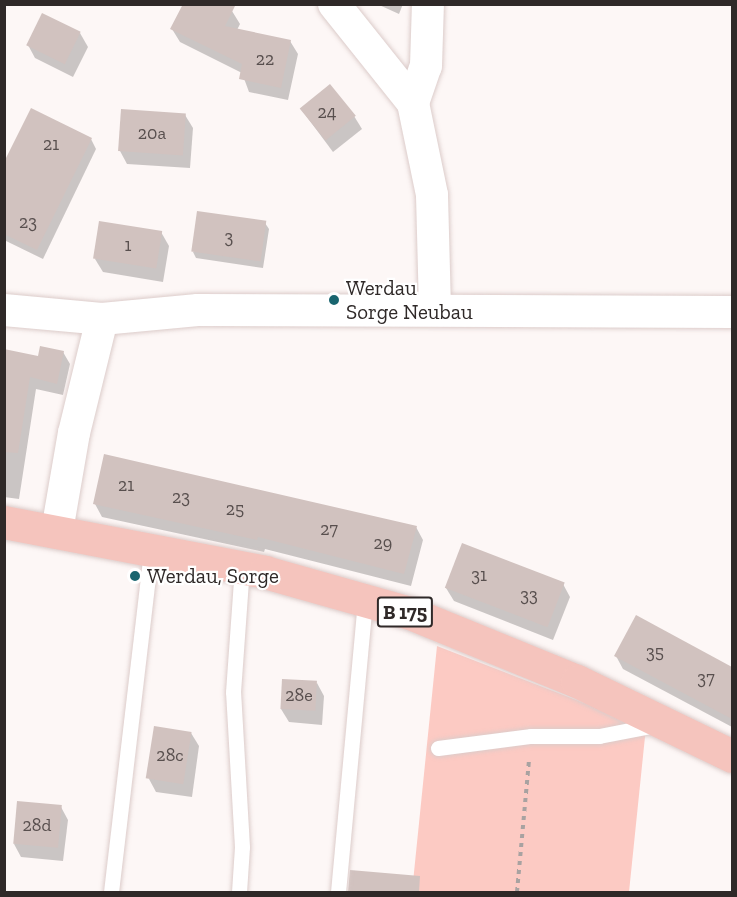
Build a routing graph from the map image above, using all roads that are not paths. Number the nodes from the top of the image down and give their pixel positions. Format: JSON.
{"nodes":[{"id":1,"x":333,"y":4,"type":"edge"},
{"id":2,"x":428,"y":4,"type":"edge"},
{"id":3,"x":413,"y":103,"type":"junction"},
{"id":4,"x":4,"y":310,"type":"edge"},
{"id":5,"x":435,"y":310,"type":"junction"},
{"id":6,"x":732,"y":312,"type":"edge"},
{"id":7,"x":102,"y":320,"type":"junction"},
{"id":8,"x":4,"y":522,"type":"edge"},
{"id":9,"x":57,"y":531,"type":"junction"},
{"id":10,"x":151,"y":549,"type":"junction"},
{"id":11,"x":242,"y":567,"type":"junction"},
{"id":12,"x":364,"y":600,"type":"junction"},
{"id":13,"x":668,"y":722,"type":"junction"},
{"id":14,"x":438,"y":748,"type":"dead end"},
{"id":15,"x":732,"y":756,"type":"edge"},
{"id":16,"x":111,"y":892,"type":"edge"},
{"id":17,"x":239,"y":892,"type":"edge"},
{"id":18,"x":338,"y":892,"type":"edge"}],
"edges":[{"from":1,"to":3,"type":"street"},
{"from":2,"to":3,"type":"street"},
{"from":3,"to":5,"type":"street"},
{"from":4,"to":7,"type":"street"},
{"from":5,"to":6,"type":"street"},
{"from":5,"to":7,"type":"street"},
{"from":7,"to":9,"type":"street"},
{"from":8,"to":9,"type":"main road","number":"B 175"},
{"from":9,"to":10,"type":"main road","number":"B 175"},
{"from":10,"to":11,"type":"main road","number":"B 175"},
{"from":10,"to":16,"type":"lane"},
{"from":11,"to":12,"type":"main road","number":"B 175"},
{"from":11,"to":17,"type":"lane"},
{"from":12,"to":13,"type":"main road","number":"B 175"},
{"from":12,"to":18,"type":"lane"},
{"from":13,"to":14,"type":"lane"},
{"from":13,"to":15,"type":"main road","number":"B 175"}]}
